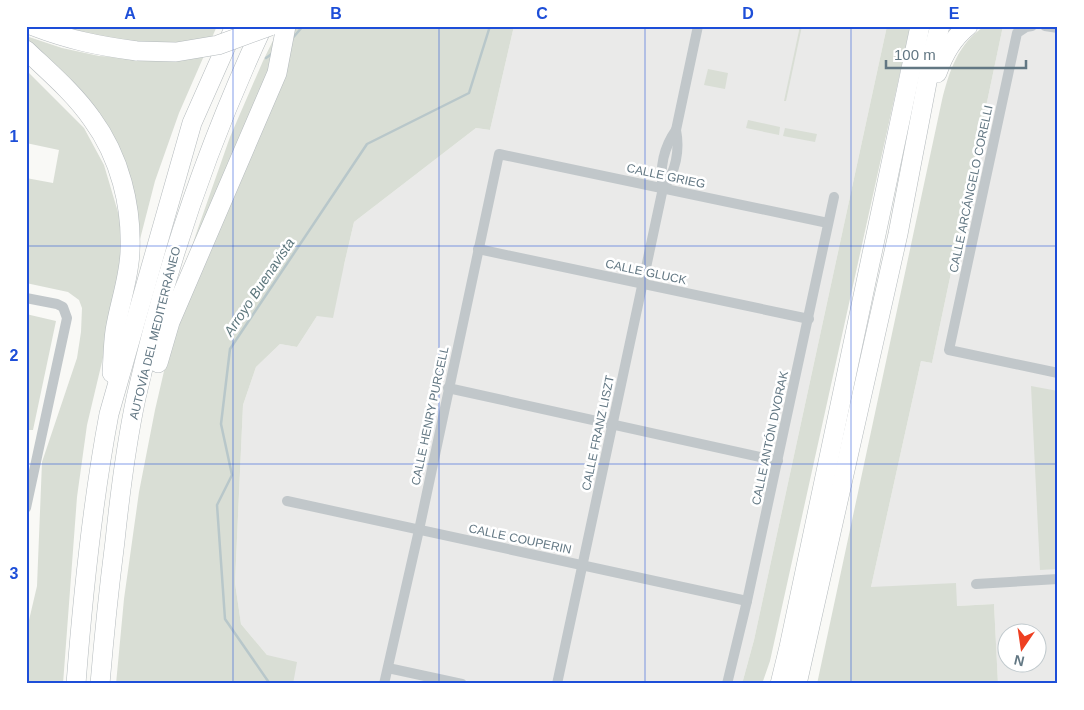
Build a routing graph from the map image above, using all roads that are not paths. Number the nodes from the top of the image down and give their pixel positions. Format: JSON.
{"nodes":[{"id":1,"x":33,"y":26,"type":"edge"},
{"id":2,"x":235,"y":26,"type":"edge"},
{"id":3,"x":263,"y":26,"type":"edge"},
{"id":4,"x":270,"y":26,"type":"edge"},
{"id":5,"x":286,"y":26,"type":"edge"},
{"id":6,"x":698,"y":26,"type":"edge"},
{"id":7,"x":920,"y":26,"type":"edge"},
{"id":8,"x":940,"y":26,"type":"edge"},
{"id":9,"x":968,"y":26,"type":"edge"},
{"id":10,"x":1032,"y":26,"type":"edge"},
{"id":11,"x":1046,"y":26,"type":"edge"},
{"id":12,"x":1058,"y":28,"type":"edge"},
{"id":13,"x":26,"y":50,"type":"edge"},
{"id":14,"x":915,"y":148,"type":"junction"},
{"id":15,"x":499,"y":154,"type":"joint"},
{"id":16,"x":664,"y":188,"type":"junction"},
{"id":17,"x":834,"y":197,"type":"dead end"},
{"id":18,"x":828,"y":223,"type":"junction"},
{"id":19,"x":478,"y":248,"type":"junction"},
{"id":20,"x":643,"y":284,"type":"junction"},
{"id":21,"x":26,"y":298,"type":"edge"},
{"id":22,"x":809,"y":319,"type":"junction"},
{"id":23,"x":1058,"y":373,"type":"edge"},
{"id":24,"x":448,"y":388,"type":"junction"},
{"id":25,"x":109,"y":414,"type":"junction"},
{"id":26,"x":613,"y":424,"type":"junction"},
{"id":27,"x":778,"y":461,"type":"junction"},
{"id":28,"x":287,"y":502,"type":"dead end"},
{"id":29,"x":26,"y":508,"type":"edge"},
{"id":30,"x":419,"y":530,"type":"junction"},
{"id":31,"x":583,"y":566,"type":"junction"},
{"id":32,"x":1058,"y":579,"type":"edge"},
{"id":33,"x":976,"y":584,"type":"dead end"},
{"id":34,"x":747,"y":601,"type":"junction"},
{"id":35,"x":108,"y":606,"type":"junction"},
{"id":36,"x":812,"y":622,"type":"junction"},
{"id":37,"x":789,"y":647,"type":"junction"},
{"id":38,"x":388,"y":668,"type":"junction"},
{"id":39,"x":76,"y":684,"type":"edge"},
{"id":40,"x":100,"y":684,"type":"edge"},
{"id":41,"x":384,"y":684,"type":"edge"},
{"id":42,"x":462,"y":684,"type":"edge"},
{"id":43,"x":558,"y":684,"type":"edge"},
{"id":44,"x":727,"y":684,"type":"edge"},
{"id":45,"x":771,"y":684,"type":"edge"},
{"id":46,"x":780,"y":684,"type":"edge"},
{"id":47,"x":797,"y":684,"type":"edge"},
{"id":48,"x":806,"y":684,"type":"edge"}],
"edges":[{"from":1,"to":4,"type":"highway","bridge":true},
{"from":2,"to":25,"type":"highway","name":"AUTOVÍA DEL MEDITERRÁNEO"},
{"from":3,"to":35,"type":"highway","name":"AUTOVÍA DEL MEDITERRÁNEO"},
{"from":5,"to":35,"type":"highway"},
{"from":6,"to":16,"type":"street","name":"CALLE FRANZ LISZT"},
{"from":7,"to":37,"type":"highway"},
{"from":8,"to":14,"type":"highway"},
{"from":9,"to":14,"type":"highway"},
{"from":10,"to":23,"type":"street","name":"CALLE ARCÁNGELO CORELLI"},
{"from":11,"to":12,"type":"street"},
{"from":13,"to":25,"type":"highway"},
{"from":14,"to":36,"type":"highway"},
{"from":15,"to":16,"type":"street","name":"CALLE GRIEG"},
{"from":15,"to":19,"type":"street","name":"CALLE HENRY PURCELL"},
{"from":16,"to":18,"type":"street","name":"CALLE GRIEG"},
{"from":16,"to":20,"type":"street","name":"CALLE FRANZ LISZT"},
{"from":17,"to":18,"type":"street","name":"CALLE ANTÓN DVORAK"},
{"from":18,"to":22,"type":"street","name":"CALLE ANTÓN DVORAK"},
{"from":19,"to":20,"type":"street","name":"CALLE GLUCK"},
{"from":19,"to":24,"type":"street","name":"CALLE HENRY PURCELL"},
{"from":20,"to":22,"type":"street","name":"CALLE GLUCK"},
{"from":20,"to":26,"type":"street","name":"CALLE FRANZ LISZT"},
{"from":21,"to":29,"type":"street"},
{"from":22,"to":27,"type":"street","name":"CALLE ANTÓN DVORAK"},
{"from":24,"to":26,"type":"street"},
{"from":24,"to":30,"type":"street","name":"CALLE HENRY PURCELL"},
{"from":25,"to":39,"type":"highway","name":"AUTOVÍA DEL MEDITERRÁNEO"},
{"from":26,"to":27,"type":"street"},
{"from":26,"to":31,"type":"street","name":"CALLE FRANZ LISZT"},
{"from":27,"to":34,"type":"street","name":"CALLE ANTÓN DVORAK"},
{"from":28,"to":30,"type":"street","name":"CALLE COUPERIN"},
{"from":30,"to":31,"type":"street","name":"CALLE COUPERIN"},
{"from":30,"to":38,"type":"street","name":"CALLE HENRY PURCELL"},
{"from":31,"to":34,"type":"street","name":"CALLE COUPERIN"},
{"from":31,"to":43,"type":"street","name":"CALLE FRANZ LISZT"},
{"from":32,"to":33,"type":"street"},
{"from":34,"to":44,"type":"street","name":"CALLE ANTÓN DVORAK"},
{"from":35,"to":40,"type":"highway","name":"AUTOVÍA DEL MEDITERRÁNEO"},
{"from":36,"to":47,"type":"highway"},
{"from":36,"to":48,"type":"highway"},
{"from":37,"to":45,"type":"highway"},
{"from":37,"to":46,"type":"highway"},
{"from":38,"to":41,"type":"street","name":"CALLE HENRY PURCELL"},
{"from":38,"to":42,"type":"street"}]}
